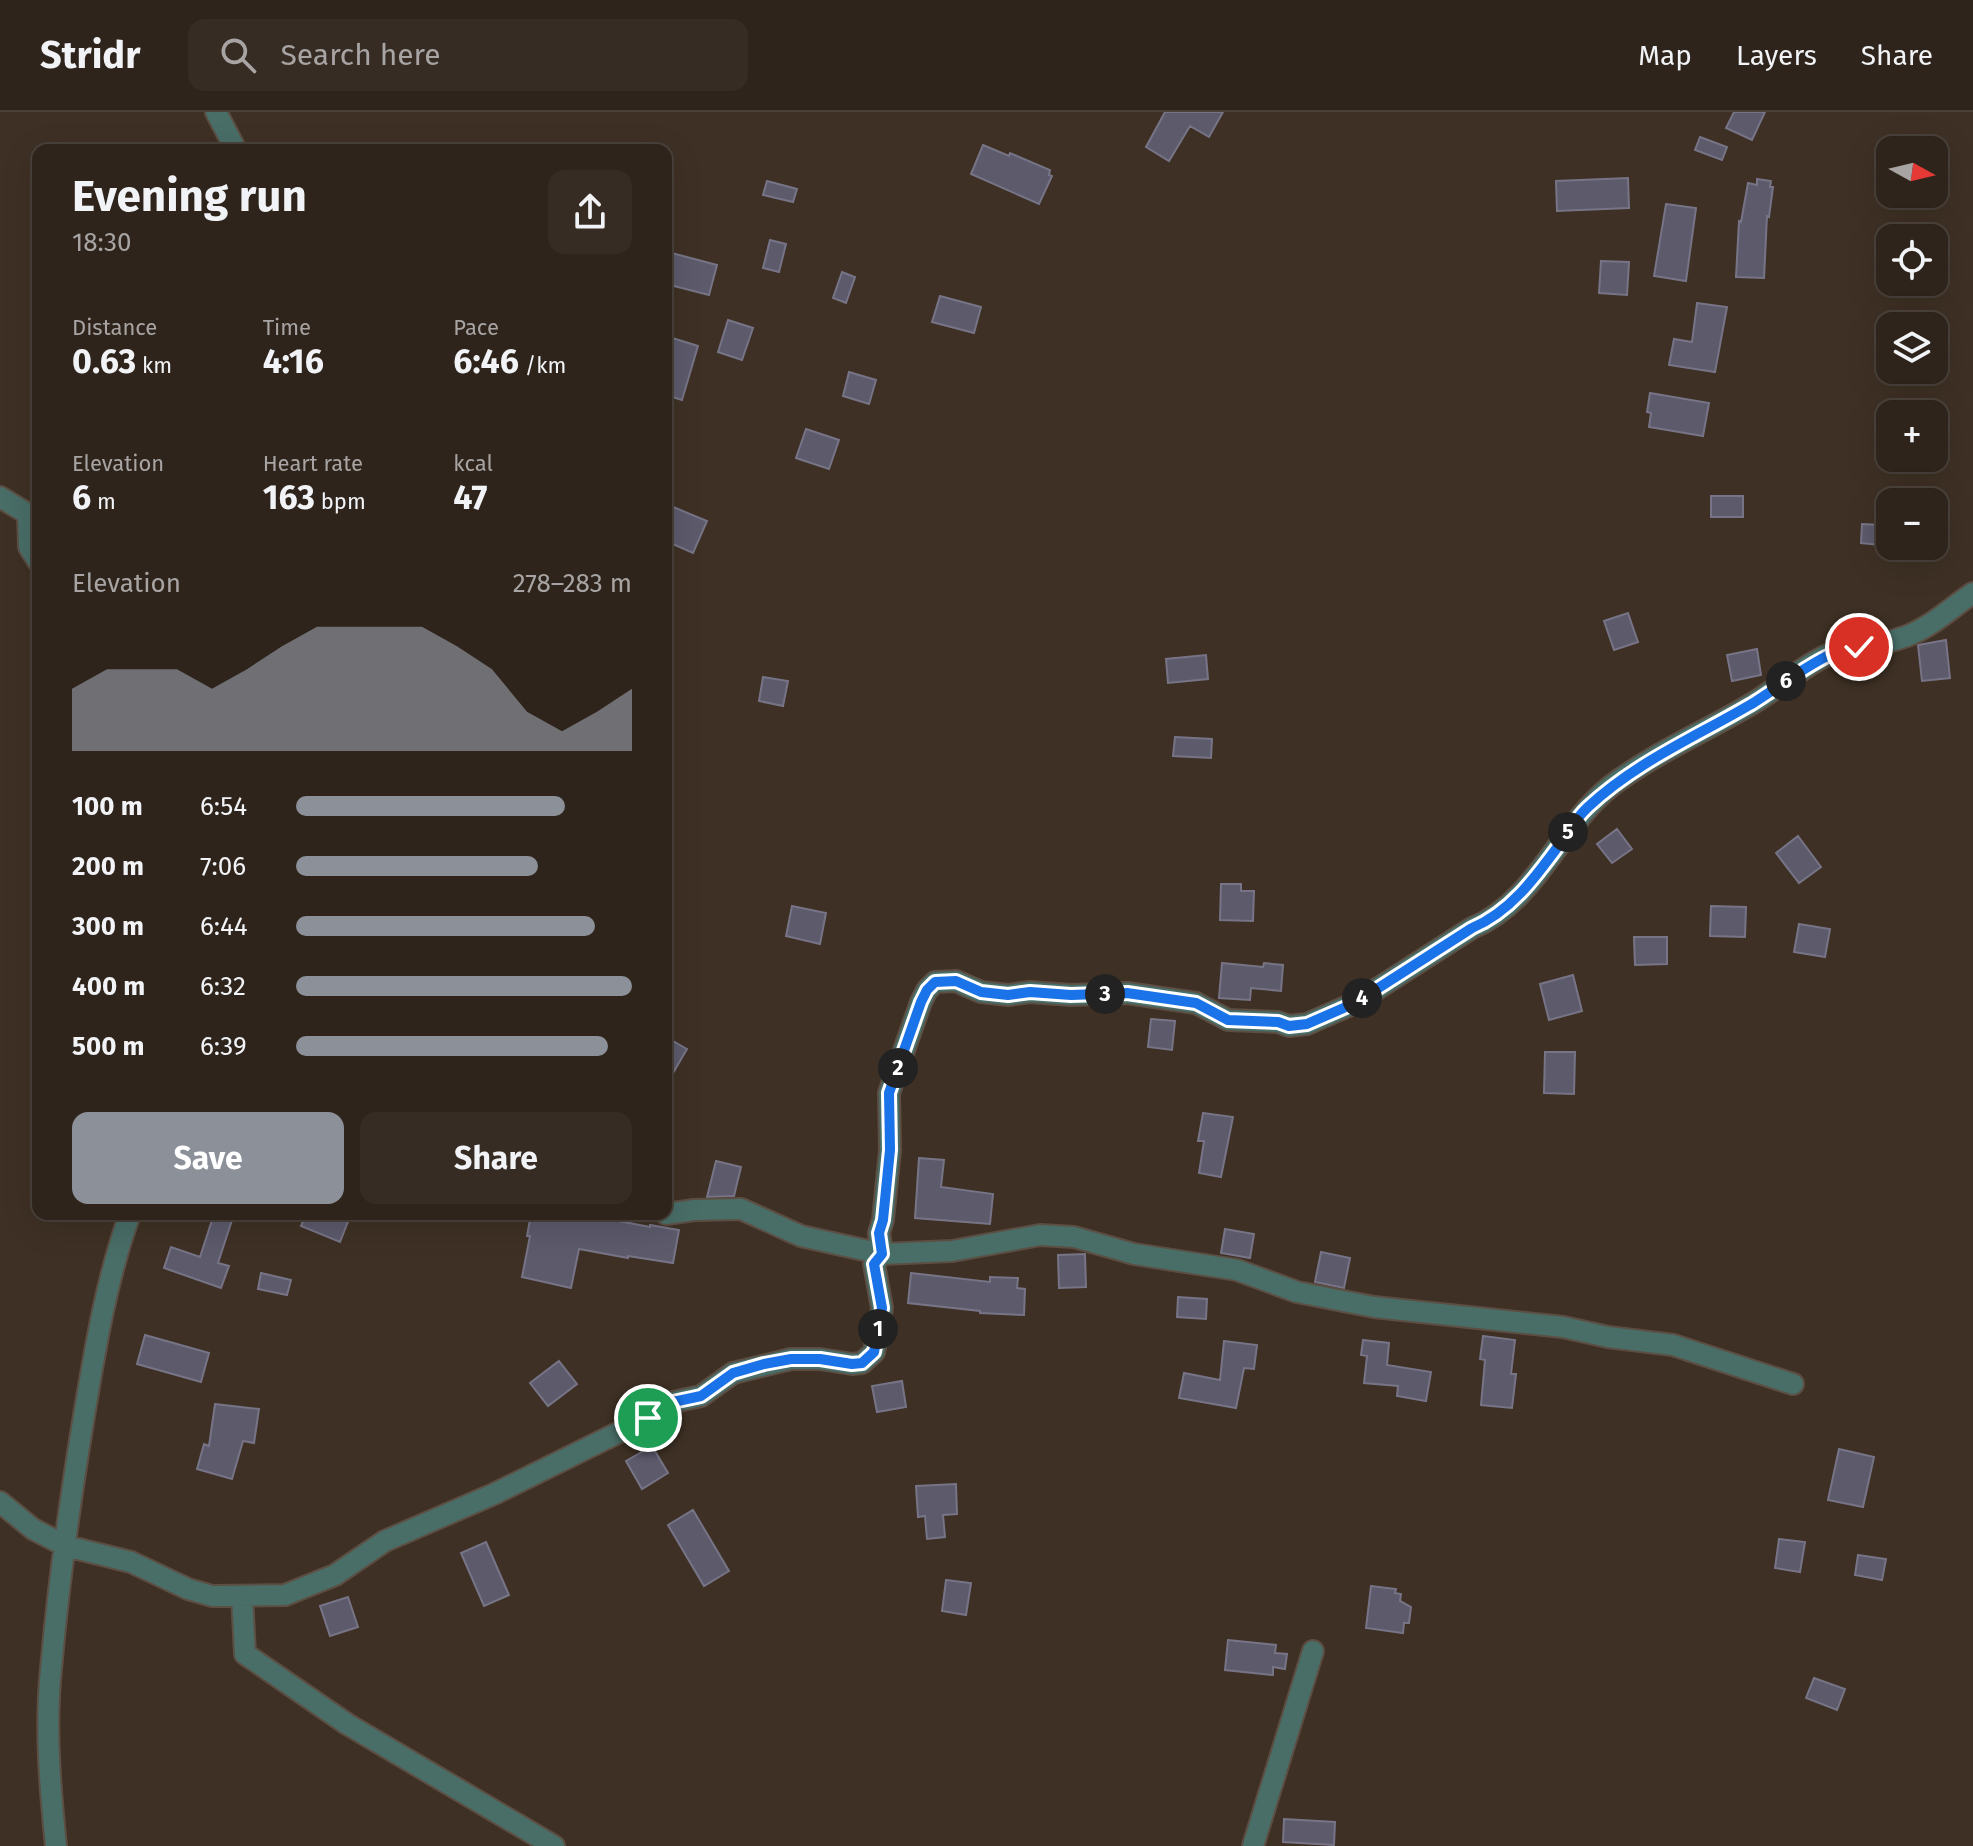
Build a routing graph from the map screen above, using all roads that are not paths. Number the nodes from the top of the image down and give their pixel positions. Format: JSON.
{"nodes":[{"id":1,"x":216,"y":112,"type":"edge"},
{"id":2,"x":233,"y":144,"type":"edge"},
{"id":3,"x":0,"y":497,"type":"edge"},
{"id":4,"x":32,"y":552,"type":"edge"},
{"id":5,"x":1973,"y":593,"type":"edge"},
{"id":6,"x":672,"y":1213,"type":"edge"},
{"id":7,"x":128,"y":1220,"type":"edge"},
{"id":8,"x":882,"y":1254,"type":"junction"},
{"id":9,"x":1793,"y":1384,"type":"dead end"},
{"id":10,"x":0,"y":1502,"type":"edge"},
{"id":11,"x":66,"y":1546,"type":"junction"},
{"id":12,"x":242,"y":1596,"type":"junction"},
{"id":13,"x":1313,"y":1651,"type":"dead end"},
{"id":14,"x":56,"y":1846,"type":"edge"},
{"id":15,"x":554,"y":1846,"type":"edge"},
{"id":16,"x":1253,"y":1846,"type":"edge"}],
"edges":[{"from":1,"to":2,"type":"street"},
{"from":3,"to":4,"type":"street"},
{"from":5,"to":8,"type":"street"},
{"from":6,"to":8,"type":"street"},
{"from":7,"to":11,"type":"street"},
{"from":8,"to":9,"type":"street"},
{"from":8,"to":12,"type":"street"},
{"from":10,"to":11,"type":"street"},
{"from":11,"to":12,"type":"street"},
{"from":11,"to":14,"type":"street"},
{"from":12,"to":15,"type":"street"},
{"from":13,"to":16,"type":"street"}]}
